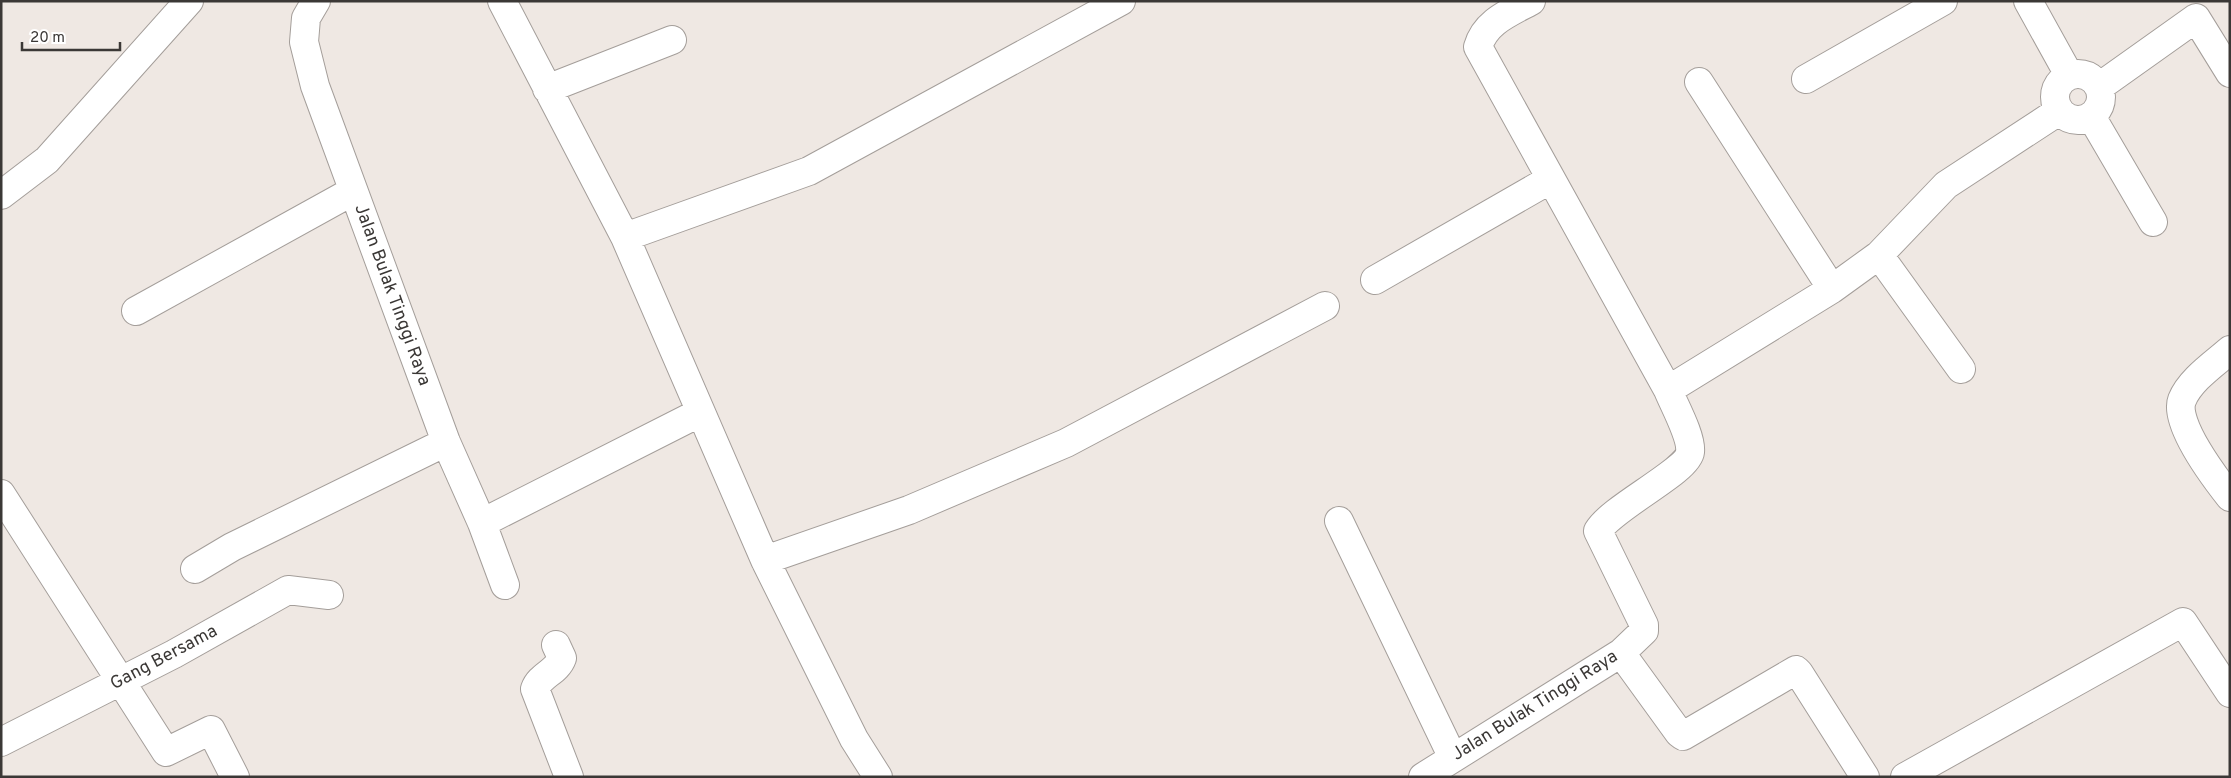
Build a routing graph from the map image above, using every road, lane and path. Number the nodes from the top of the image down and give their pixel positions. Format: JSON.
{"nodes":[{"id":1,"x":189,"y":1,"type":"edge"},
{"id":2,"x":316,"y":1,"type":"edge"},
{"id":3,"x":502,"y":1,"type":"edge"},
{"id":4,"x":1121,"y":1,"type":"edge"},
{"id":5,"x":1531,"y":1,"type":"edge"},
{"id":6,"x":1943,"y":1,"type":"edge"},
{"id":7,"x":2028,"y":1,"type":"edge"},
{"id":8,"x":2191,"y":10,"type":"edge"},
{"id":9,"x":672,"y":40,"type":"dead end"},
{"id":10,"x":2230,"y":73,"type":"edge"},
{"id":11,"x":2069,"y":75,"type":"junction"},
{"id":12,"x":1806,"y":79,"type":"dead end"},
{"id":13,"x":1699,"y":82,"type":"dead end"},
{"id":14,"x":2099,"y":88,"type":"junction"},
{"id":15,"x":547,"y":89,"type":"junction"},
{"id":16,"x":2059,"y":111,"type":"junction"},
{"id":17,"x":2091,"y":116,"type":"junction"},
{"id":18,"x":1550,"y":179,"type":"junction"},
{"id":19,"x":353,"y":191,"type":"junction"},
{"id":20,"x":1,"y":195,"type":"edge"},
{"id":21,"x":2153,"y":222,"type":"dead end"},
{"id":22,"x":624,"y":237,"type":"junction"},
{"id":23,"x":1879,"y":254,"type":"junction"},
{"id":24,"x":1375,"y":280,"type":"dead end"},
{"id":25,"x":1832,"y":289,"type":"junction"},
{"id":26,"x":1325,"y":306,"type":"dead end"},
{"id":27,"x":136,"y":311,"type":"dead end"},
{"id":28,"x":2230,"y":350,"type":"edge"},
{"id":29,"x":1961,"y":368,"type":"dead end"},
{"id":30,"x":1668,"y":390,"type":"junction"},
{"id":31,"x":699,"y":413,"type":"junction"},
{"id":32,"x":446,"y":442,"type":"junction"},
{"id":33,"x":1,"y":494,"type":"edge"},
{"id":34,"x":2230,"y":497,"type":"edge"},
{"id":35,"x":1340,"y":521,"type":"dead end"},
{"id":36,"x":482,"y":523,"type":"junction"},
{"id":37,"x":765,"y":560,"type":"junction"},
{"id":38,"x":195,"y":569,"type":"dead end"},
{"id":39,"x":505,"y":585,"type":"dead end"},
{"id":40,"x":329,"y":595,"type":"dead end"},
{"id":41,"x":556,"y":645,"type":"dead end"},
{"id":42,"x":1621,"y":653,"type":"junction"},
{"id":43,"x":121,"y":681,"type":"junction"},
{"id":44,"x":2230,"y":693,"type":"edge"},
{"id":45,"x":1,"y":742,"type":"edge"},
{"id":46,"x":1453,"y":758,"type":"junction"},
{"id":47,"x":235,"y":777,"type":"edge"},
{"id":48,"x":569,"y":777,"type":"edge"},
{"id":49,"x":878,"y":777,"type":"edge"},
{"id":50,"x":1423,"y":777,"type":"edge"},
{"id":51,"x":1866,"y":777,"type":"edge"},
{"id":52,"x":1905,"y":777,"type":"edge"}],
"edges":[{"from":1,"to":20,"type":"street"},
{"from":2,"to":19,"type":"street","name":"Jalan Bulak Tinggi Raya"},
{"from":3,"to":15,"type":"street"},
{"from":4,"to":22,"type":"street"},
{"from":5,"to":18,"type":"street"},
{"from":6,"to":12,"type":"street"},
{"from":7,"to":11,"type":"street"},
{"from":8,"to":10,"type":"street"},
{"from":8,"to":14,"type":"street"},
{"from":9,"to":15,"type":"street"},
{"from":11,"to":14,"type":"street"},
{"from":11,"to":16,"type":"street"},
{"from":13,"to":25,"type":"street"},
{"from":14,"to":17,"type":"street"},
{"from":15,"to":22,"type":"street"},
{"from":16,"to":17,"type":"street"},
{"from":16,"to":23,"type":"street"},
{"from":17,"to":21,"type":"street"},
{"from":18,"to":24,"type":"street"},
{"from":18,"to":30,"type":"street"},
{"from":19,"to":27,"type":"street"},
{"from":19,"to":32,"type":"street","name":"Jalan Bulak Tinggi Raya"},
{"from":22,"to":31,"type":"street"},
{"from":23,"to":25,"type":"street"},
{"from":23,"to":29,"type":"street"},
{"from":25,"to":30,"type":"street"},
{"from":26,"to":37,"type":"street"},
{"from":28,"to":34,"type":"street"},
{"from":30,"to":42,"type":"street","name":"Jalan Bulak Tinggi Raya"},
{"from":31,"to":36,"type":"street"},
{"from":31,"to":37,"type":"street"},
{"from":32,"to":36,"type":"street","name":"Jalan Bulak Tinggi Raya"},
{"from":32,"to":38,"type":"street"},
{"from":33,"to":43,"type":"street"},
{"from":35,"to":46,"type":"street"},
{"from":36,"to":39,"type":"street","name":"Jalan Bulak Tinggi Raya"},
{"from":37,"to":49,"type":"street"},
{"from":40,"to":43,"type":"street","name":"Gang Bersama"},
{"from":41,"to":48,"type":"street"},
{"from":42,"to":46,"type":"street","name":"Jalan Bulak Tinggi Raya"},
{"from":42,"to":51,"type":"street"},
{"from":43,"to":45,"type":"street","name":"Gang Bersama"},
{"from":43,"to":47,"type":"street"},
{"from":44,"to":52,"type":"street"},
{"from":46,"to":50,"type":"street","name":"Jalan Bulak Tinggi Raya"}]}
